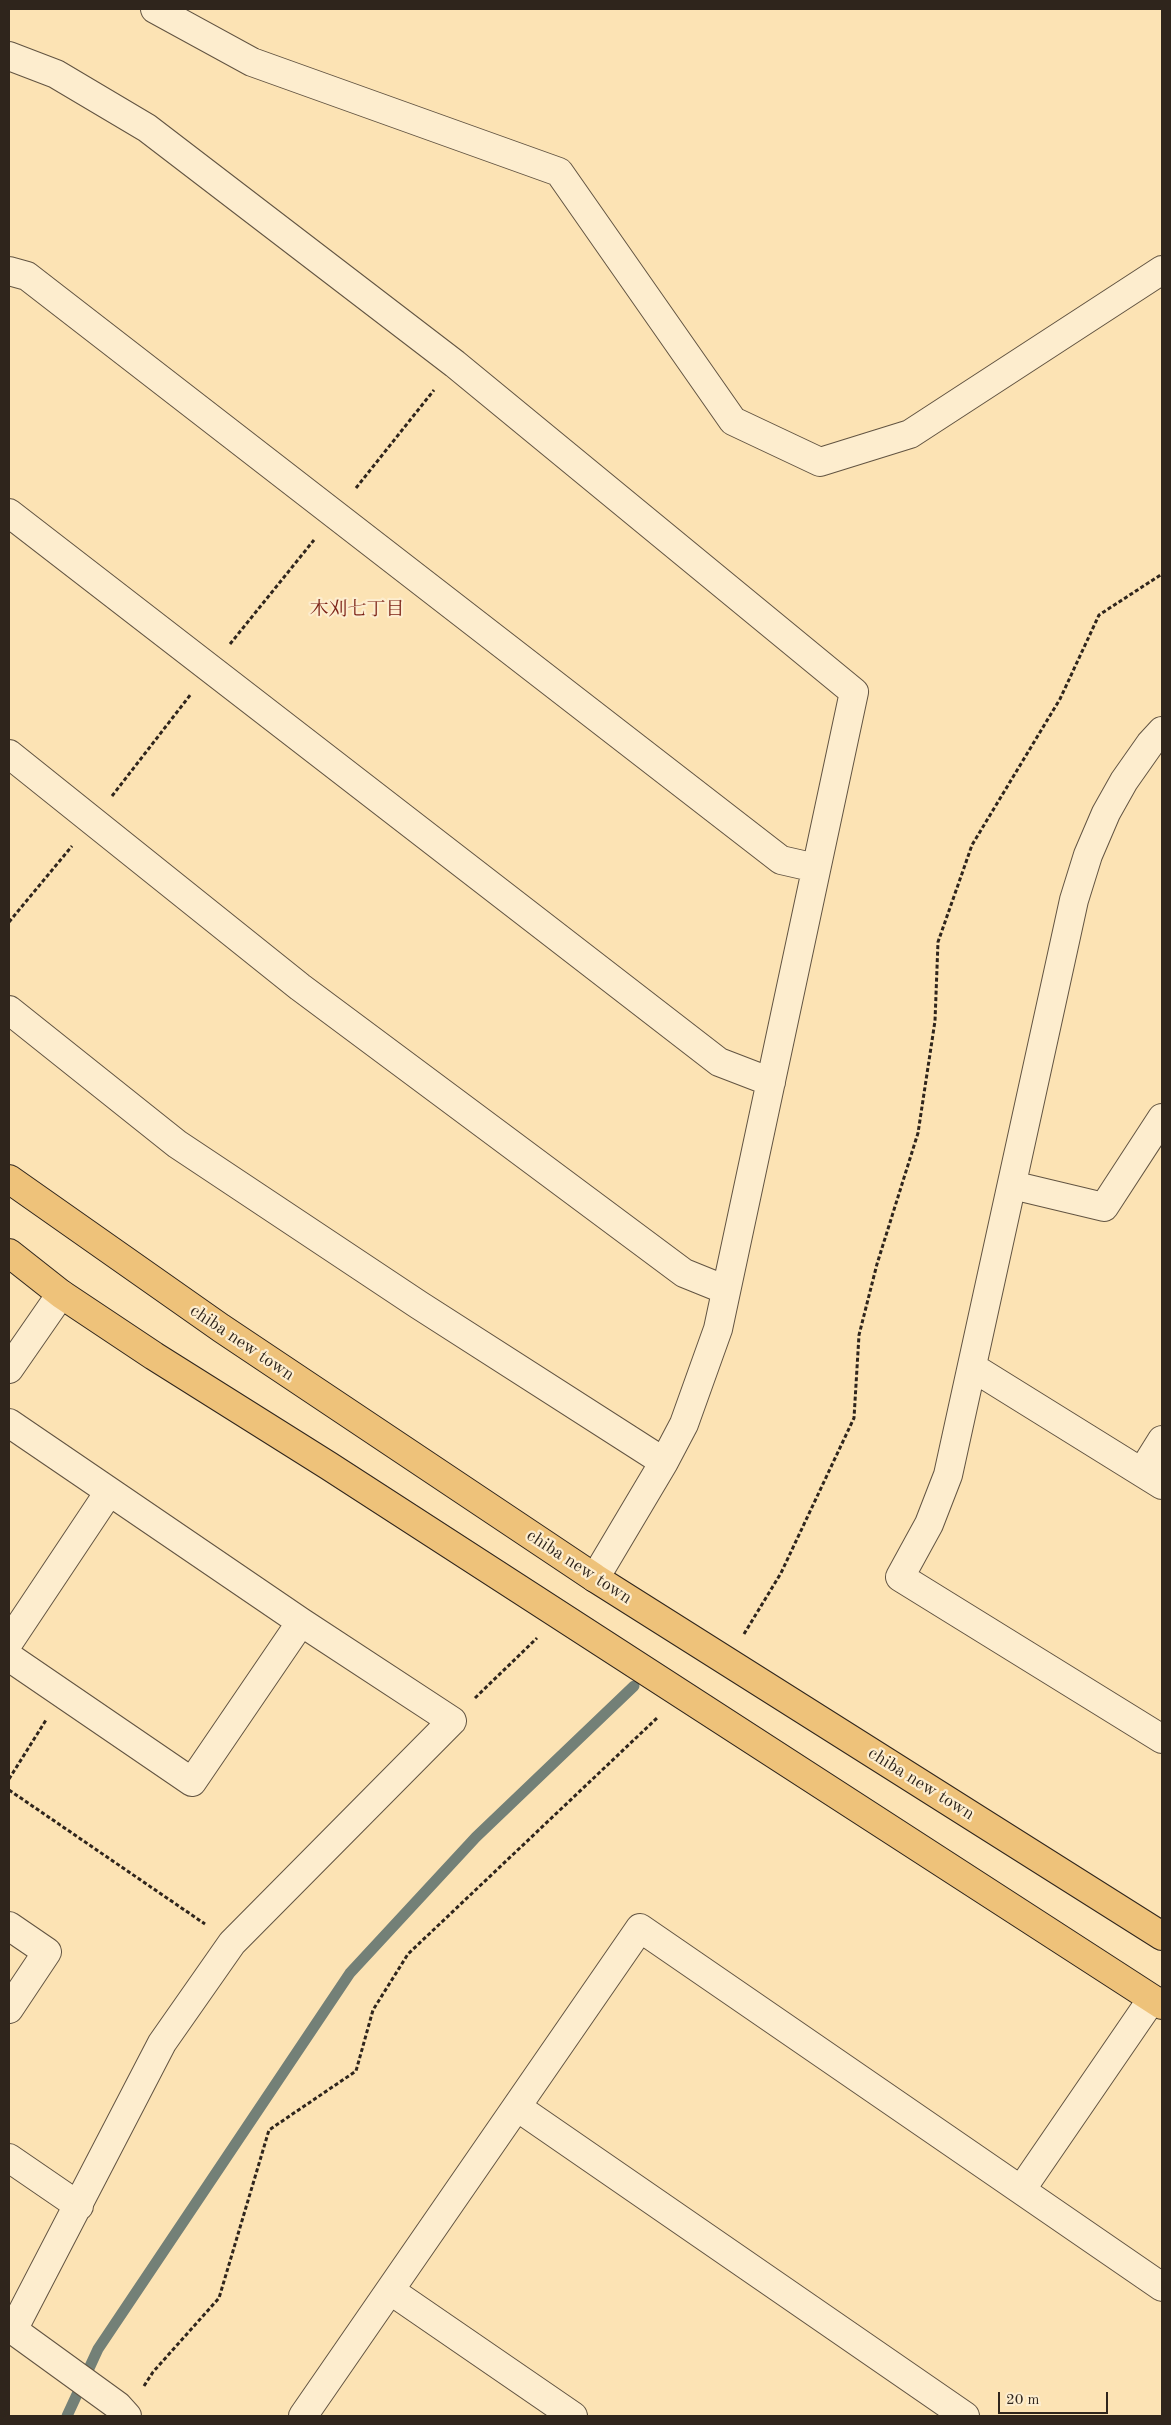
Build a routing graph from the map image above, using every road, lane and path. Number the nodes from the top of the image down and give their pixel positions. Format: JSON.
{"nodes":[{"id":1,"x":155,"y":9,"type":"edge"},
{"id":2,"x":9,"y":56,"type":"edge"},
{"id":3,"x":1162,"y":270,"type":"edge"},
{"id":4,"x":9,"y":271,"type":"edge"},
{"id":5,"x":9,"y":514,"type":"edge"},
{"id":6,"x":1162,"y":574,"type":"edge"},
{"id":7,"x":1162,"y":731,"type":"edge"},
{"id":8,"x":9,"y":754,"type":"edge"},
{"id":9,"x":816,"y":868,"type":"junction"},
{"id":10,"x":9,"y":1010,"type":"edge"},
{"id":11,"x":771,"y":1082,"type":"junction"},
{"id":12,"x":1162,"y":1118,"type":"edge"},
{"id":13,"x":9,"y":1179,"type":"edge"},
{"id":14,"x":1012,"y":1185,"type":"junction"},
{"id":15,"x":9,"y":1253,"type":"edge"},
{"id":16,"x":726,"y":1290,"type":"junction"},
{"id":17,"x":61,"y":1294,"type":"junction"},
{"id":18,"x":972,"y":1367,"type":"junction"},
{"id":19,"x":9,"y":1369,"type":"edge"},
{"id":20,"x":9,"y":1423,"type":"edge"},
{"id":21,"x":1162,"y":1440,"type":"edge"},
{"id":22,"x":664,"y":1462,"type":"junction"},
{"id":23,"x":1152,"y":1478,"type":"edge"},
{"id":24,"x":109,"y":1492,"type":"junction"},
{"id":25,"x":595,"y":1578,"type":"junction"},
{"id":26,"x":560,"y":1616,"type":"junction"},
{"id":27,"x":301,"y":1622,"type":"junction"},
{"id":28,"x":741,"y":1637,"type":"dead end"},
{"id":29,"x":9,"y":1642,"type":"edge"},
{"id":30,"x":9,"y":1657,"type":"edge"},
{"id":31,"x":63,"y":1694,"type":"junction"},
{"id":32,"x":662,"y":1713,"type":"dead end"},
{"id":33,"x":452,"y":1722,"type":"junction"},
{"id":34,"x":1162,"y":1739,"type":"edge"},
{"id":35,"x":9,"y":1779,"type":"edge"},
{"id":36,"x":9,"y":1790,"type":"edge"},
{"id":37,"x":9,"y":1926,"type":"edge"},
{"id":38,"x":1162,"y":1936,"type":"edge"},
{"id":39,"x":232,"y":1943,"type":"junction"},
{"id":40,"x":1157,"y":2002,"type":"edge"},
{"id":41,"x":9,"y":2009,"type":"edge"},
{"id":42,"x":517,"y":2107,"type":"junction"},
{"id":43,"x":9,"y":2158,"type":"edge"},
{"id":44,"x":1021,"y":2190,"type":"junction"},
{"id":45,"x":79,"y":2206,"type":"junction"},
{"id":46,"x":1162,"y":2287,"type":"edge"},
{"id":47,"x":391,"y":2291,"type":"junction"},
{"id":48,"x":11,"y":2328,"type":"edge"},
{"id":49,"x":133,"y":2405,"type":"edge"},
{"id":50,"x":303,"y":2416,"type":"edge"},
{"id":51,"x":573,"y":2416,"type":"edge"},
{"id":52,"x":964,"y":2416,"type":"edge"}],
"edges":[{"from":1,"to":3,"type":"street"},
{"from":2,"to":9,"type":"street"},
{"from":4,"to":9,"type":"street"},
{"from":5,"to":11,"type":"street"},
{"from":6,"to":28,"type":"path"},
{"from":7,"to":14,"type":"street"},
{"from":8,"to":16,"type":"street"},
{"from":9,"to":11,"type":"street"},
{"from":10,"to":22,"type":"street"},
{"from":11,"to":16,"type":"street"},
{"from":12,"to":14,"type":"street"},
{"from":13,"to":25,"type":"main road","name":"chiba new town"},
{"from":14,"to":18,"type":"street"},
{"from":15,"to":17,"type":"main road"},
{"from":16,"to":22,"type":"street"},
{"from":17,"to":19,"type":"street"},
{"from":17,"to":26,"type":"main road"},
{"from":18,"to":23,"type":"street"},
{"from":18,"to":34,"type":"street"},
{"from":20,"to":24,"type":"street"},
{"from":21,"to":23,"type":"street"},
{"from":22,"to":25,"type":"street"},
{"from":24,"to":27,"type":"street"},
{"from":24,"to":29,"type":"street"},
{"from":25,"to":38,"type":"main road","name":"chiba new town"},
{"from":26,"to":33,"type":"path"},
{"from":26,"to":40,"type":"main road"},
{"from":27,"to":31,"type":"street"},
{"from":27,"to":33,"type":"street"},
{"from":30,"to":31,"type":"street"},
{"from":31,"to":35,"type":"path"},
{"from":32,"to":49,"type":"path"},
{"from":33,"to":39,"type":"street"},
{"from":36,"to":39,"type":"path"},
{"from":37,"to":41,"type":"street"},
{"from":39,"to":45,"type":"street"},
{"from":40,"to":44,"type":"street"},
{"from":42,"to":44,"type":"street"},
{"from":42,"to":47,"type":"street"},
{"from":42,"to":52,"type":"street"},
{"from":43,"to":45,"type":"street"},
{"from":44,"to":46,"type":"street"},
{"from":45,"to":48,"type":"street"},
{"from":47,"to":50,"type":"street"},
{"from":47,"to":51,"type":"street"},
{"from":48,"to":49,"type":"street"}]}
